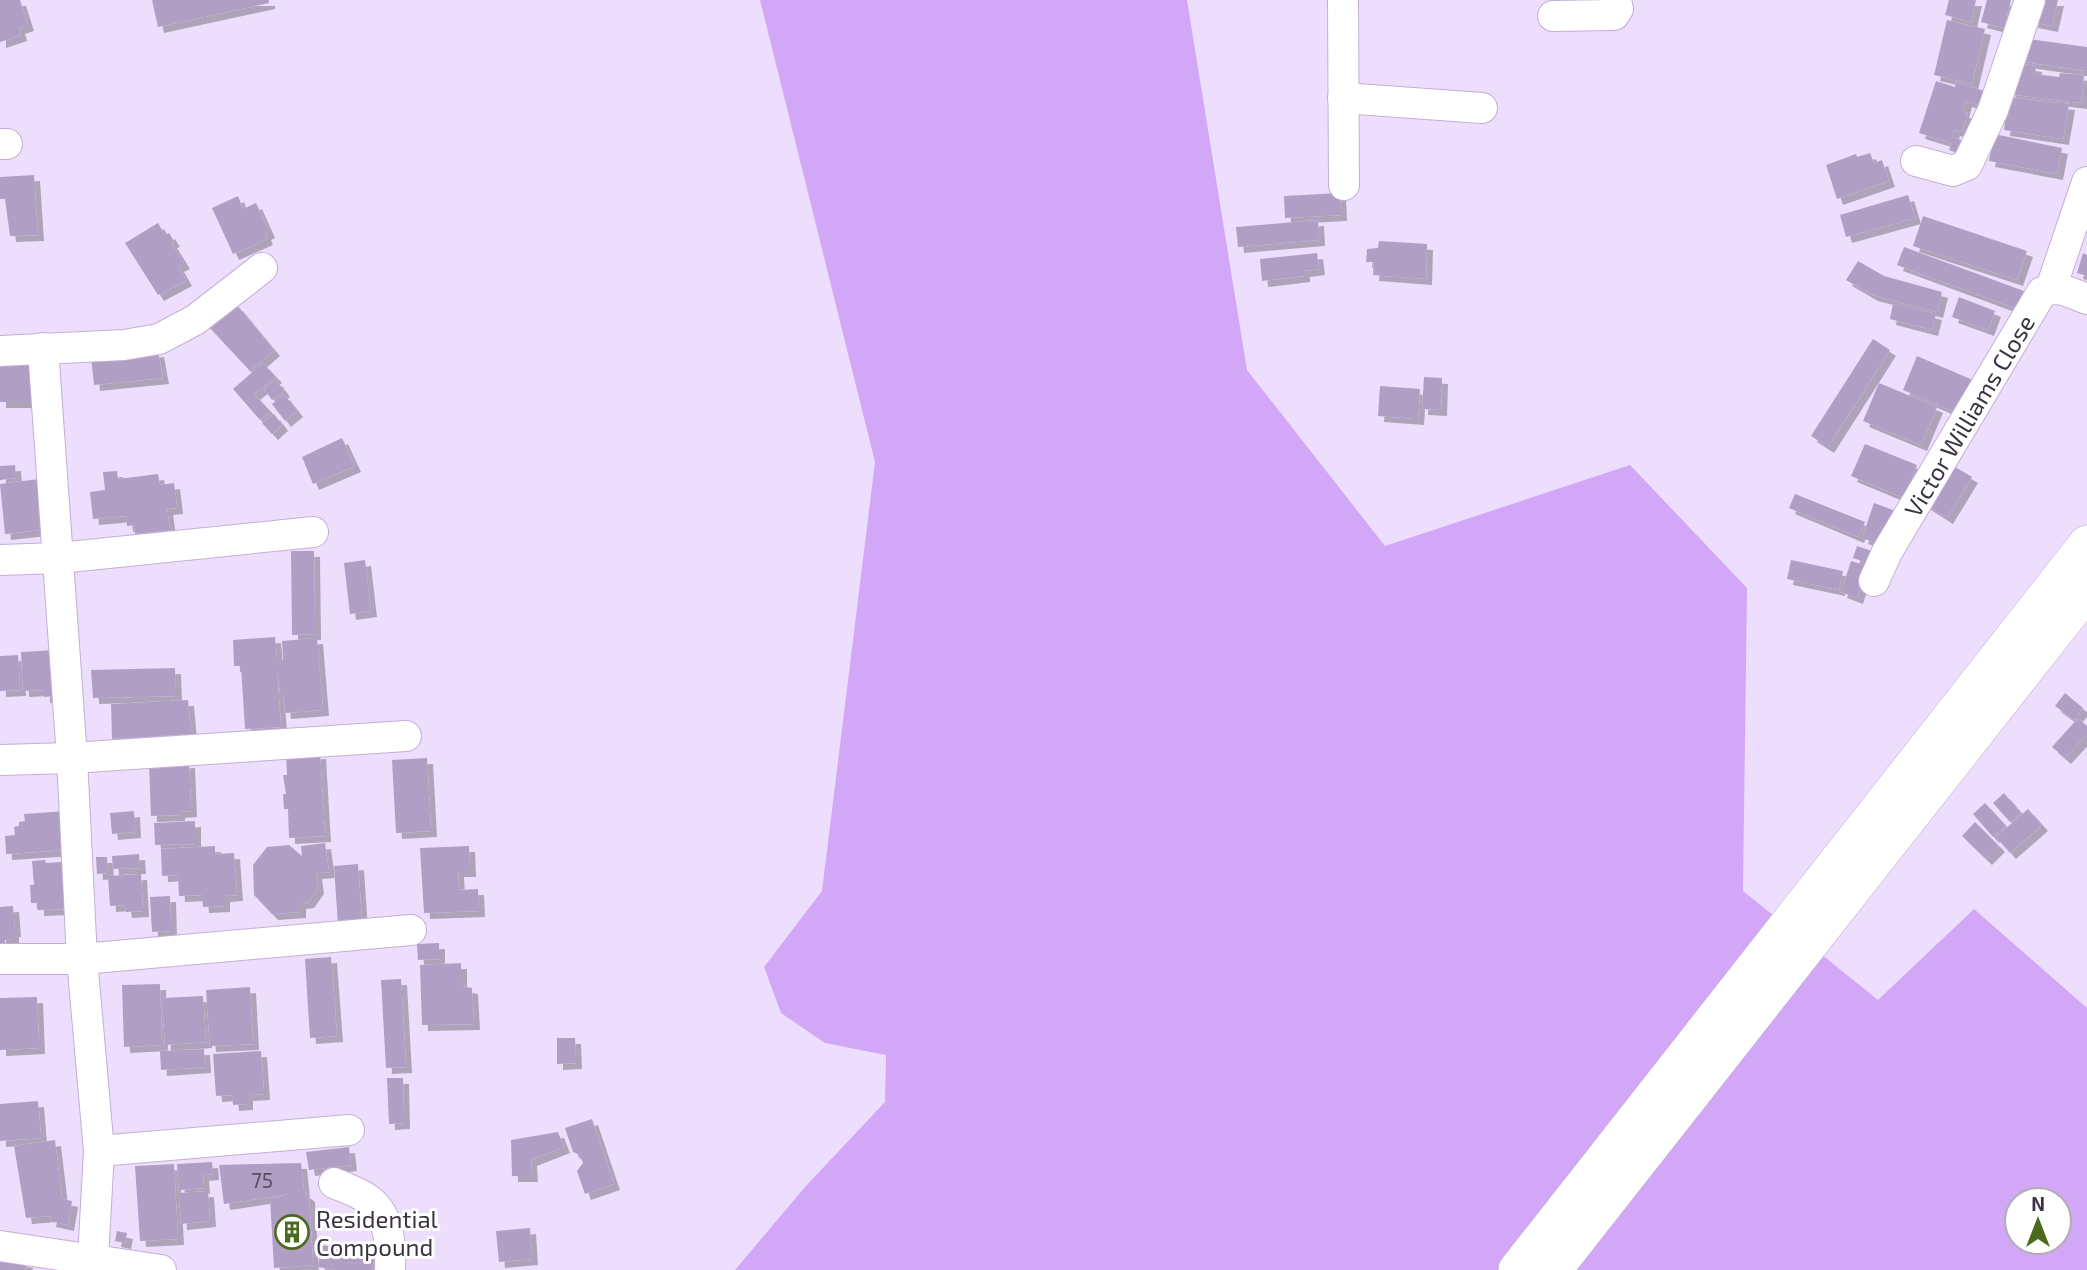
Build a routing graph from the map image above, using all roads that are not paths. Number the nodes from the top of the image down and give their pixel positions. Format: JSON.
{"nodes":[{"id":1,"x":1343,"y":0,"type":"edge"},
{"id":2,"x":1616,"y":0,"type":"edge"},
{"id":3,"x":2030,"y":0,"type":"edge"},
{"id":4,"x":1553,"y":16,"type":"dead end"},
{"id":5,"x":1343,"y":98,"type":"junction"},
{"id":6,"x":1482,"y":108,"type":"dead end"},
{"id":7,"x":1916,"y":161,"type":"dead end"},
{"id":8,"x":2087,"y":182,"type":"edge"},
{"id":9,"x":1344,"y":185,"type":"dead end"},
{"id":10,"x":262,"y":268,"type":"dead end"},
{"id":11,"x":2051,"y":288,"type":"junction"},
{"id":12,"x":2087,"y":299,"type":"edge"},
{"id":13,"x":43,"y":348,"type":"junction"},
{"id":14,"x":0,"y":351,"type":"edge"},
{"id":15,"x":313,"y":533,"type":"dead end"},
{"id":16,"x":2087,"y":544,"type":"edge"},
{"id":17,"x":59,"y":558,"type":"junction"},
{"id":18,"x":0,"y":561,"type":"edge"},
{"id":19,"x":1874,"y":580,"type":"dead end"},
{"id":20,"x":2087,"y":591,"type":"edge"},
{"id":21,"x":2020,"y":651,"type":"junction"},
{"id":22,"x":406,"y":736,"type":"dead end"},
{"id":23,"x":72,"y":758,"type":"junction"},
{"id":24,"x":0,"y":760,"type":"edge"},
{"id":25,"x":411,"y":930,"type":"dead end"},
{"id":26,"x":0,"y":959,"type":"edge"},
{"id":27,"x":82,"y":959,"type":"junction"},
{"id":28,"x":349,"y":1130,"type":"dead end"},
{"id":29,"x":99,"y":1151,"type":"junction"},
{"id":30,"x":334,"y":1183,"type":"dead end"},
{"id":31,"x":0,"y":1246,"type":"edge"},
{"id":32,"x":93,"y":1259,"type":"junction"},
{"id":33,"x":161,"y":1270,"type":"edge"},
{"id":34,"x":390,"y":1270,"type":"edge"},
{"id":35,"x":1517,"y":1270,"type":"edge"},
{"id":36,"x":1553,"y":1270,"type":"edge"}],
"edges":[{"from":1,"to":5,"type":"street"},
{"from":2,"to":4,"type":"street"},
{"from":3,"to":7,"type":"street"},
{"from":5,"to":6,"type":"street"},
{"from":5,"to":9,"type":"street"},
{"from":8,"to":11,"type":"street"},
{"from":10,"to":13,"type":"street"},
{"from":11,"to":12,"type":"street","name":"Victor Williams Close"},
{"from":11,"to":19,"type":"street","name":"Victor Williams Close"},
{"from":13,"to":14,"type":"street"},
{"from":13,"to":17,"type":"street"},
{"from":15,"to":17,"type":"street"},
{"from":16,"to":21,"type":"main road"},
{"from":17,"to":18,"type":"street"},
{"from":17,"to":23,"type":"street"},
{"from":20,"to":21,"type":"main road"},
{"from":21,"to":35,"type":"main road"},
{"from":21,"to":36,"type":"main road"},
{"from":22,"to":23,"type":"street"},
{"from":23,"to":24,"type":"street"},
{"from":23,"to":27,"type":"street"},
{"from":25,"to":27,"type":"street"},
{"from":26,"to":27,"type":"street"},
{"from":27,"to":29,"type":"street"},
{"from":28,"to":29,"type":"street"},
{"from":29,"to":32,"type":"street"},
{"from":30,"to":34,"type":"street"},
{"from":31,"to":32,"type":"street"},
{"from":32,"to":33,"type":"street"}]}
